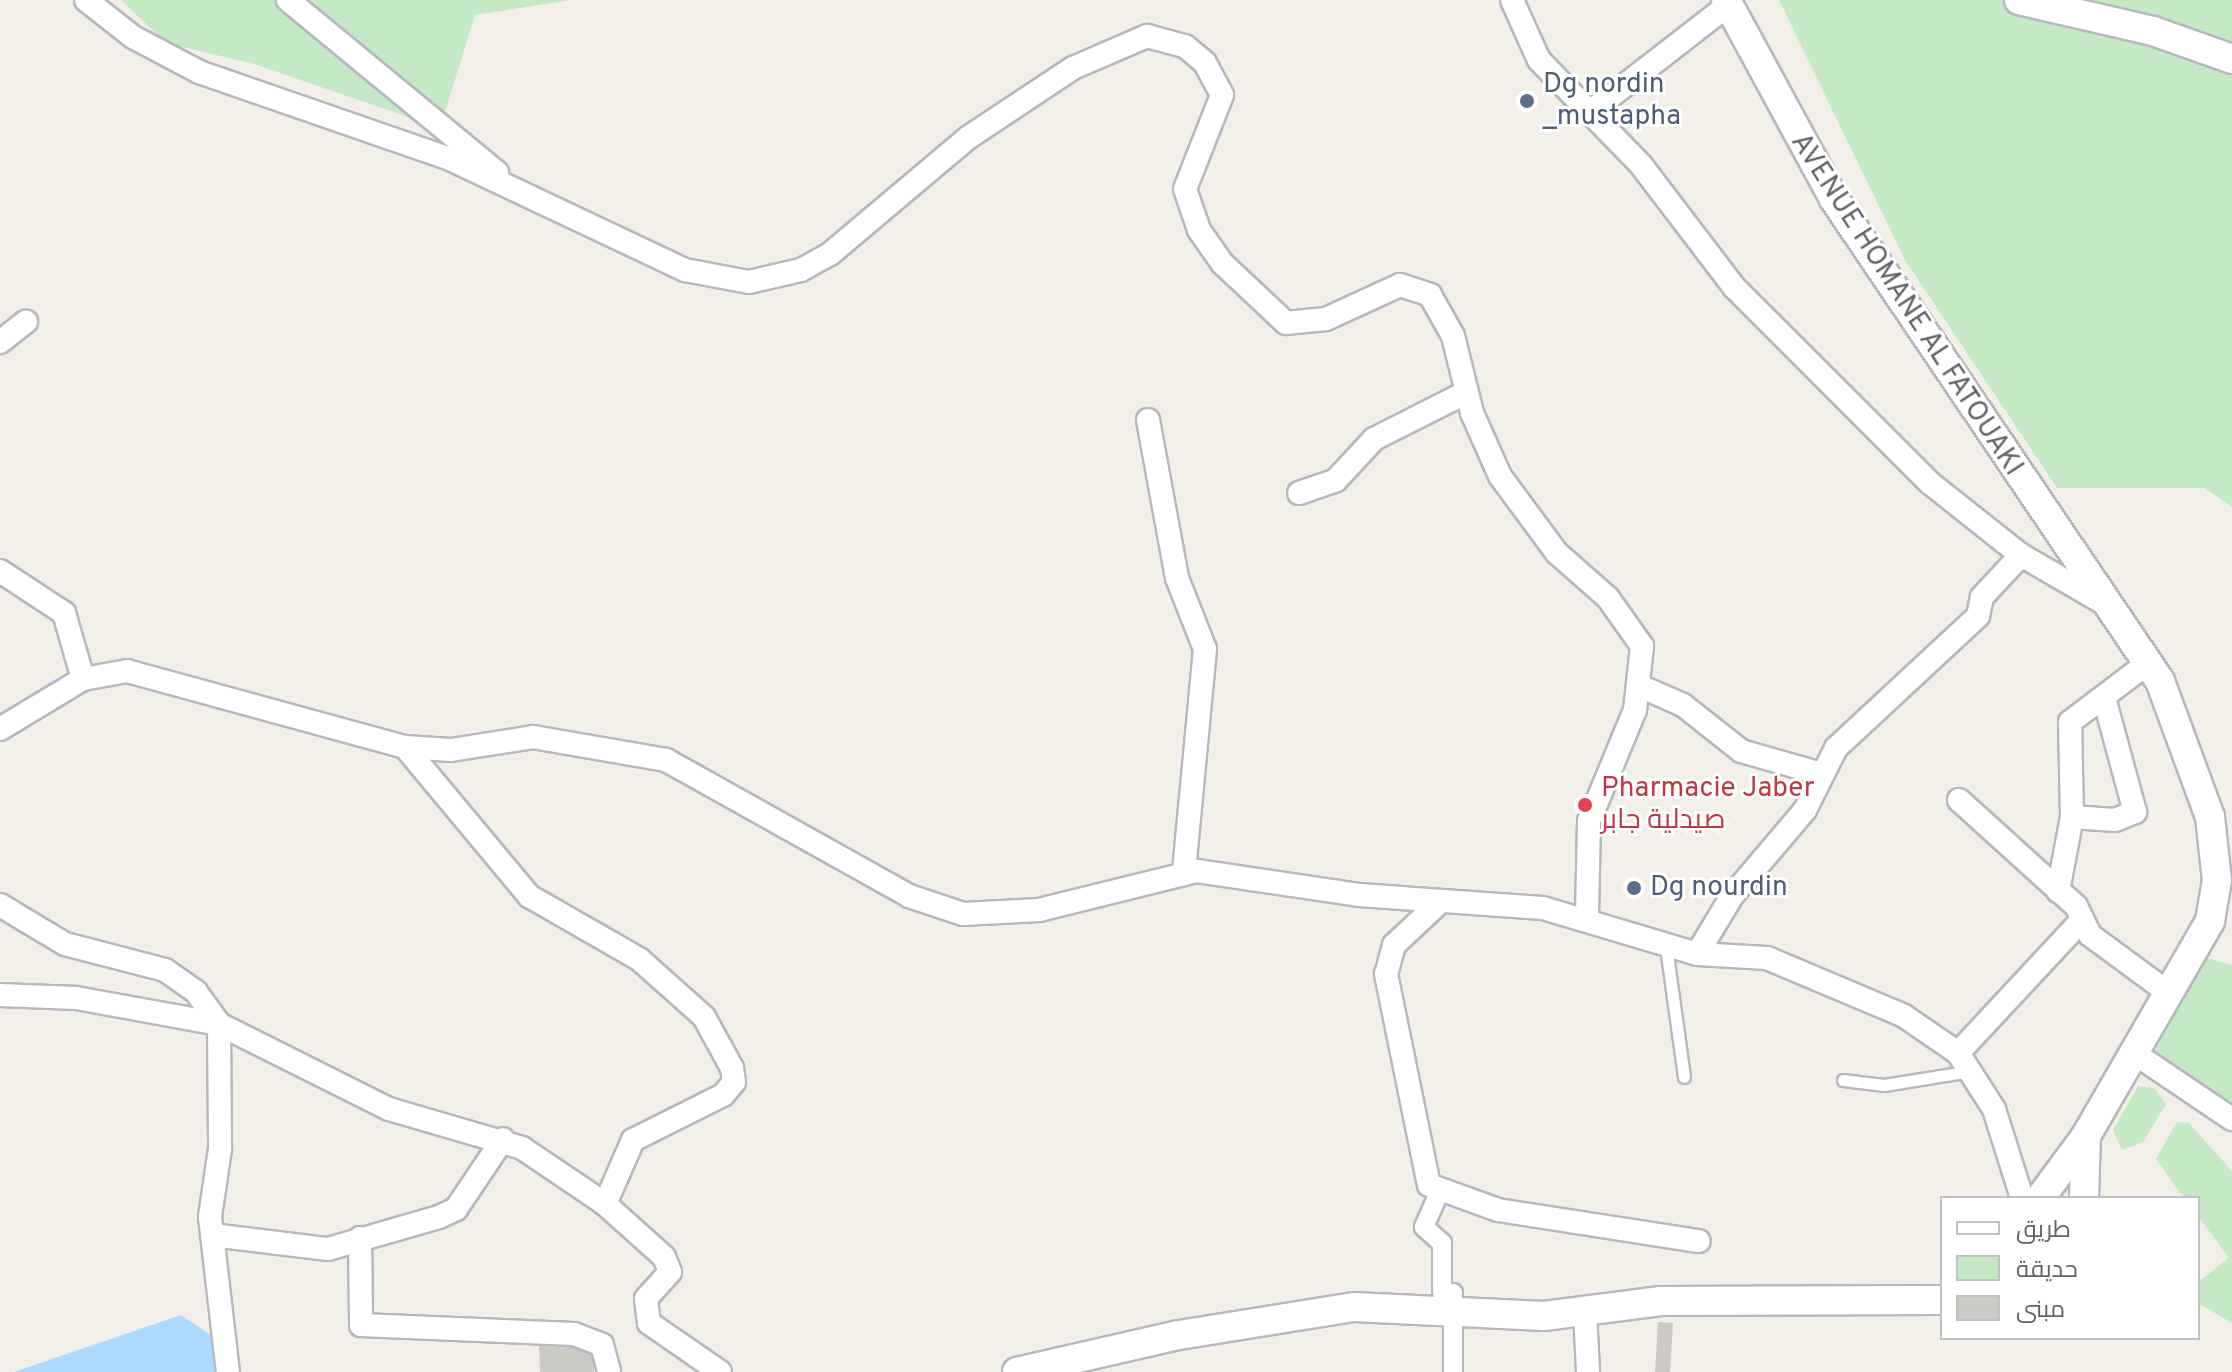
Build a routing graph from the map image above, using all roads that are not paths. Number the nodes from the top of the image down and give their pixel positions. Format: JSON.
{"nodes":[{"id":1,"x":86,"y":0,"type":"edge"},
{"id":2,"x":288,"y":0,"type":"edge"},
{"id":3,"x":1512,"y":0,"type":"edge"},
{"id":4,"x":2019,"y":0,"type":"edge"},
{"id":5,"x":1727,"y":3,"type":"edge"},
{"id":6,"x":2232,"y":59,"type":"edge"},
{"id":7,"x":1589,"y":113,"type":"junction"},
{"id":8,"x":516,"y":188,"type":"junction"},
{"id":9,"x":26,"y":322,"type":"dead end"},
{"id":10,"x":0,"y":342,"type":"edge"},
{"id":11,"x":1467,"y":392,"type":"junction"},
{"id":12,"x":1148,"y":420,"type":"dead end"},
{"id":13,"x":1299,"y":493,"type":"dead end"},
{"id":14,"x":2021,"y":555,"type":"junction"},
{"id":15,"x":0,"y":571,"type":"edge"},
{"id":16,"x":2102,"y":602,"type":"junction"},
{"id":17,"x":2149,"y":662,"type":"junction"},
{"id":18,"x":83,"y":679,"type":"junction"},
{"id":19,"x":1642,"y":687,"type":"junction"},
{"id":20,"x":2104,"y":698,"type":"junction"},
{"id":21,"x":0,"y":729,"type":"edge"},
{"id":22,"x":405,"y":747,"type":"junction"},
{"id":23,"x":1822,"y":774,"type":"junction"},
{"id":24,"x":1959,"y":800,"type":"dead end"},
{"id":25,"x":2072,"y":817,"type":"junction"},
{"id":26,"x":1184,"y":871,"type":"junction"},
{"id":27,"x":2058,"y":891,"type":"junction"},
{"id":28,"x":1441,"y":901,"type":"junction"},
{"id":29,"x":0,"y":905,"type":"edge"},
{"id":30,"x":1587,"y":920,"type":"junction"},
{"id":31,"x":2081,"y":921,"type":"junction"},
{"id":32,"x":1666,"y":947,"type":"junction"},
{"id":33,"x":1697,"y":954,"type":"junction"},
{"id":34,"x":2170,"y":994,"type":"junction"},
{"id":35,"x":0,"y":995,"type":"edge"},
{"id":36,"x":219,"y":1024,"type":"junction"},
{"id":37,"x":2134,"y":1053,"type":"junction"},
{"id":38,"x":1964,"y":1062,"type":"junction"},
{"id":39,"x":1684,"y":1077,"type":"dead end"},
{"id":40,"x":1843,"y":1080,"type":"dead end"},
{"id":41,"x":2232,"y":1119,"type":"edge"},
{"id":42,"x":2086,"y":1136,"type":"junction"},
{"id":43,"x":503,"y":1139,"type":"junction"},
{"id":44,"x":1439,"y":1193,"type":"junction"},
{"id":45,"x":2030,"y":1193,"type":"edge"},
{"id":46,"x":2057,"y":1196,"type":"edge"},
{"id":47,"x":2084,"y":1196,"type":"edge"},
{"id":48,"x":605,"y":1204,"type":"junction"},
{"id":49,"x":212,"y":1235,"type":"junction"},
{"id":50,"x":360,"y":1238,"type":"junction"},
{"id":51,"x":1699,"y":1241,"type":"dead end"},
{"id":52,"x":1936,"y":1298,"type":"edge"},
{"id":53,"x":1452,"y":1310,"type":"junction"},
{"id":54,"x":1585,"y":1312,"type":"junction"},
{"id":55,"x":228,"y":1372,"type":"edge"},
{"id":56,"x":609,"y":1372,"type":"edge"},
{"id":57,"x":720,"y":1372,"type":"edge"},
{"id":58,"x":1017,"y":1372,"type":"edge"},
{"id":59,"x":1453,"y":1372,"type":"edge"},
{"id":60,"x":1588,"y":1372,"type":"edge"}],
"edges":[{"from":1,"to":8,"type":"street"},
{"from":2,"to":8,"type":"street"},
{"from":3,"to":7,"type":"street"},
{"from":4,"to":6,"type":"street"},
{"from":5,"to":7,"type":"street"},
{"from":5,"to":16,"type":"street","name":"AVENUE HOMANE AL FATOUAKI"},
{"from":7,"to":14,"type":"street"},
{"from":8,"to":11,"type":"street"},
{"from":9,"to":10,"type":"street"},
{"from":11,"to":13,"type":"street"},
{"from":11,"to":19,"type":"street"},
{"from":12,"to":26,"type":"street"},
{"from":14,"to":16,"type":"street"},
{"from":14,"to":23,"type":"street"},
{"from":15,"to":18,"type":"street"},
{"from":16,"to":17,"type":"street","name":"AVENUE HOMANE AL FATOUAKI"},
{"from":17,"to":20,"type":"street"},
{"from":17,"to":34,"type":"street","name":"AVENUE HOMANE AL FATOUAKI"},
{"from":18,"to":21,"type":"street"},
{"from":18,"to":22,"type":"street"},
{"from":19,"to":23,"type":"street"},
{"from":19,"to":30,"type":"street"},
{"from":20,"to":25,"type":"street"},
{"from":20,"to":25,"type":"street"},
{"from":22,"to":26,"type":"street"},
{"from":22,"to":48,"type":"street"},
{"from":23,"to":33,"type":"street"},
{"from":24,"to":27,"type":"street"},
{"from":25,"to":27,"type":"street"},
{"from":26,"to":28,"type":"street"},
{"from":27,"to":31,"type":"street"},
{"from":28,"to":30,"type":"street"},
{"from":28,"to":44,"type":"street"},
{"from":29,"to":36,"type":"street"},
{"from":30,"to":32,"type":"street"},
{"from":31,"to":34,"type":"street"},
{"from":31,"to":38,"type":"street"},
{"from":32,"to":33,"type":"street"},
{"from":32,"to":39,"type":"lane"},
{"from":33,"to":38,"type":"street"},
{"from":34,"to":37,"type":"street","name":"AVENUE HOMANE AL FATOUAKI"},
{"from":35,"to":36,"type":"street"},
{"from":36,"to":43,"type":"street"},
{"from":36,"to":49,"type":"street"},
{"from":37,"to":41,"type":"street"},
{"from":37,"to":42,"type":"street","name":"AVENUE HOMANE AL FATOUAKI"},
{"from":38,"to":40,"type":"lane"},
{"from":38,"to":45,"type":"street"},
{"from":42,"to":45,"type":"street","name":"AVENUE HOMANE AL FATOUAKI"},
{"from":42,"to":47,"type":"street"},
{"from":43,"to":48,"type":"street"},
{"from":43,"to":50,"type":"street"},
{"from":44,"to":51,"type":"street"},
{"from":44,"to":53,"type":"street"},
{"from":45,"to":46,"type":"street"},
{"from":48,"to":57,"type":"street"},
{"from":49,"to":50,"type":"street"},
{"from":49,"to":55,"type":"street"},
{"from":50,"to":56,"type":"street"},
{"from":52,"to":54,"type":"street"},
{"from":53,"to":54,"type":"street"},
{"from":53,"to":58,"type":"street"},
{"from":53,"to":59,"type":"street"},
{"from":54,"to":60,"type":"street"}]}
